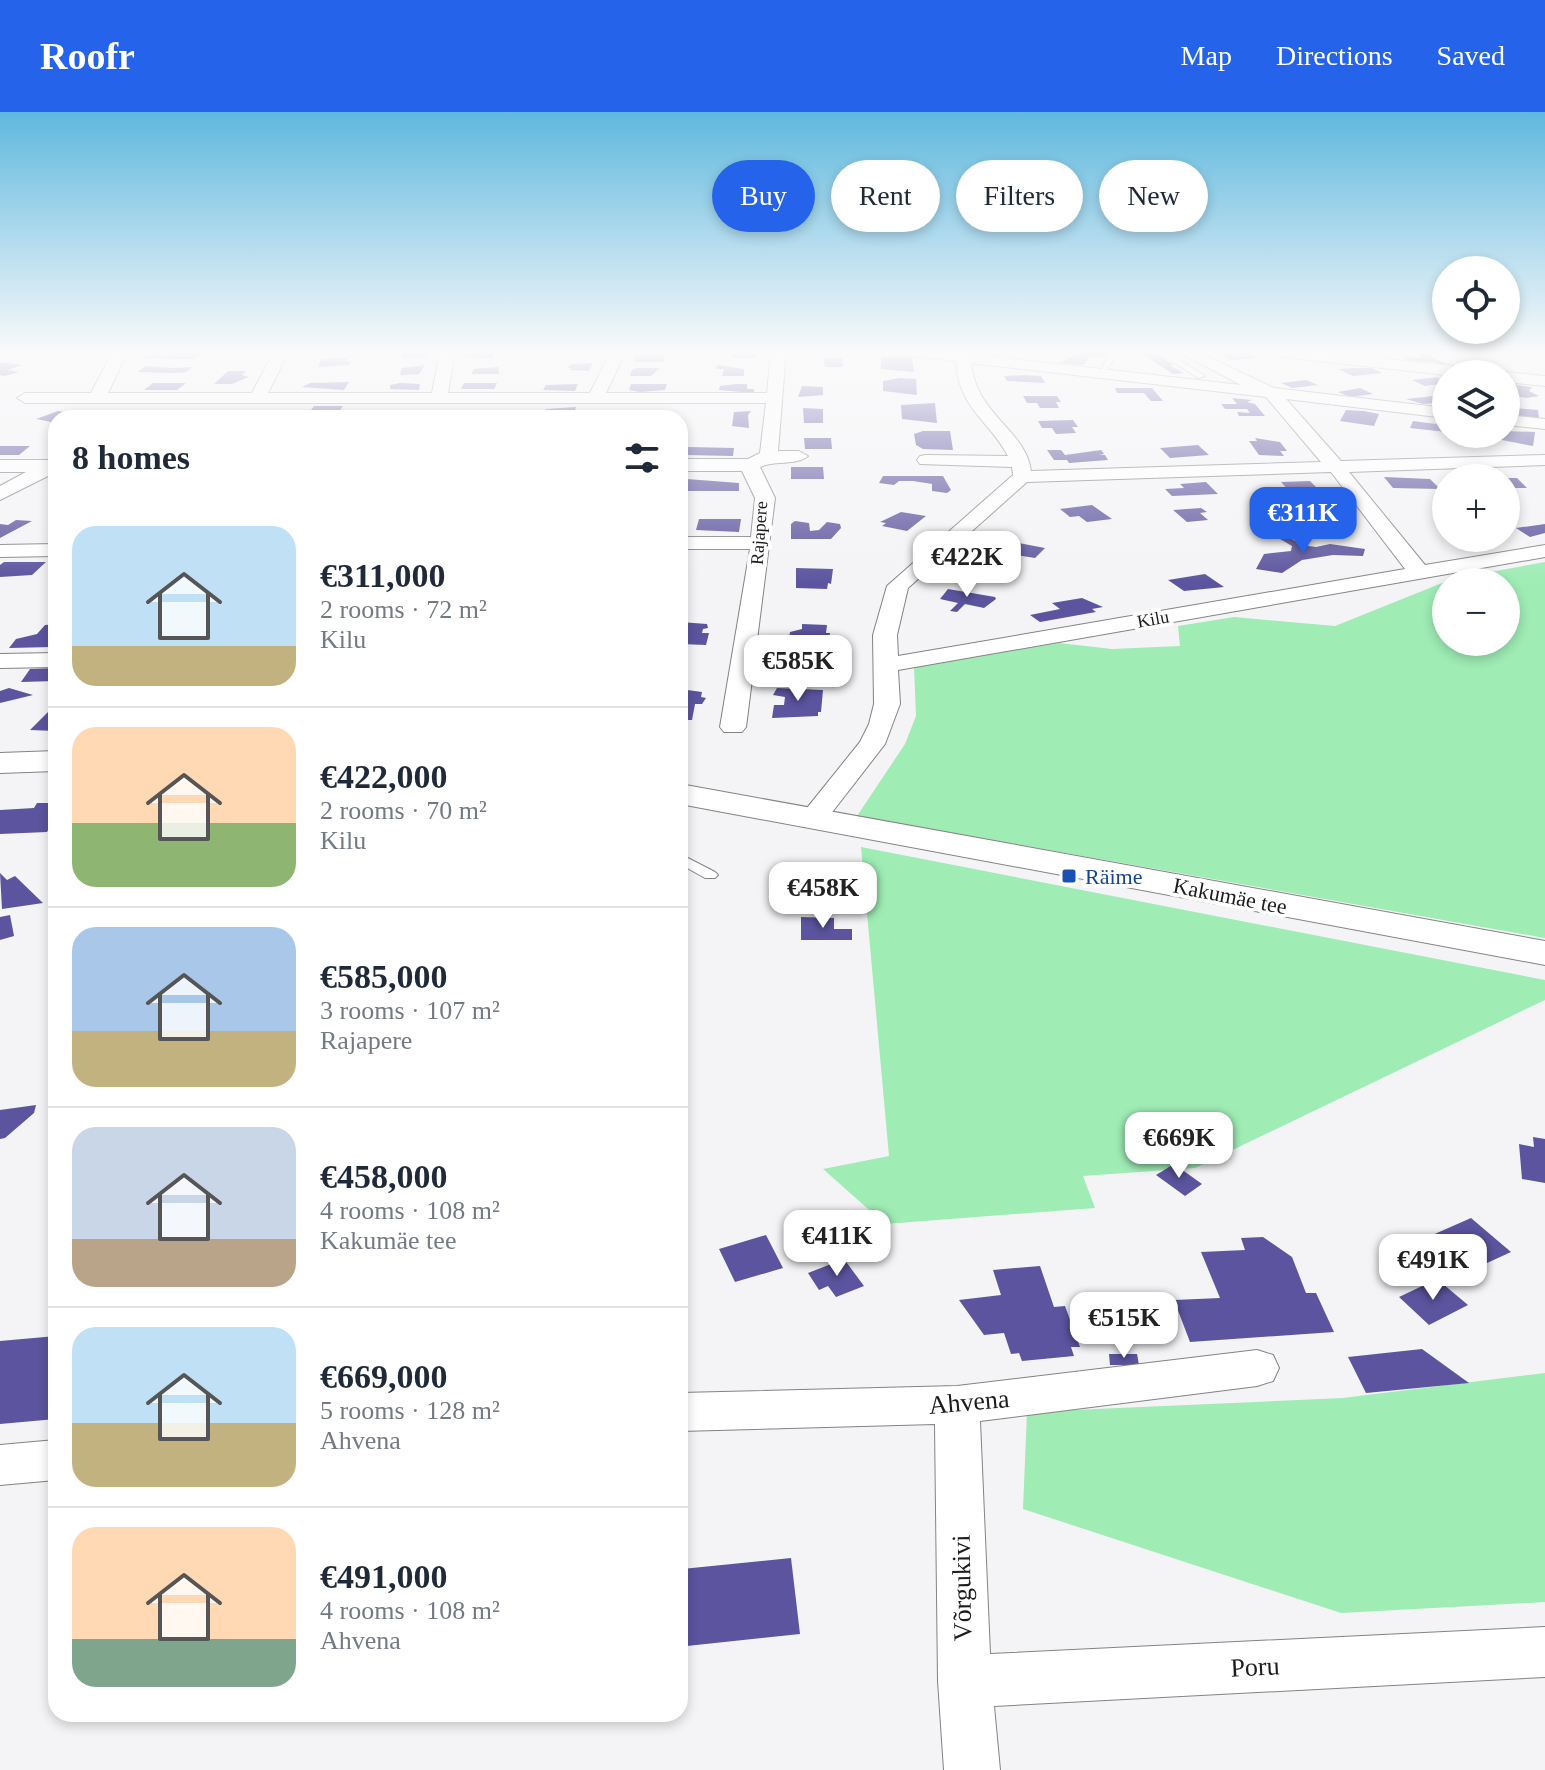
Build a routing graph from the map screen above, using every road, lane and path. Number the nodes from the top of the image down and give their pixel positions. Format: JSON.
{"nodes":[{"id":1,"x":767,"y":428,"type":"edge"},
{"id":2,"x":998,"y":428,"type":"edge"},
{"id":3,"x":1302,"y":428,"type":"edge"},
{"id":4,"x":799,"y":456,"type":"dead end"},
{"id":5,"x":760,"y":460,"type":"junction"},
{"id":6,"x":926,"y":460,"type":"dead end"},
{"id":7,"x":1545,"y":460,"type":"edge"},
{"id":8,"x":688,"y":464,"type":"edge"},
{"id":9,"x":0,"y":466,"type":"edge"},
{"id":10,"x":48,"y":466,"type":"edge"},
{"id":11,"x":1335,"y":466,"type":"junction"},
{"id":12,"x":48,"y":468,"type":"edge"},
{"id":13,"x":1022,"y":470,"type":"junction"},
{"id":14,"x":0,"y":494,"type":"edge"},
{"id":15,"x":688,"y":543,"type":"edge"},
{"id":16,"x":761,"y":543,"type":"junction"},
{"id":17,"x":48,"y":550,"type":"edge"},
{"id":18,"x":0,"y":551,"type":"edge"},
{"id":19,"x":1545,"y":551,"type":"edge"},
{"id":20,"x":1419,"y":572,"type":"junction"},
{"id":21,"x":48,"y":660,"type":"edge"},
{"id":22,"x":0,"y":661,"type":"edge"},
{"id":23,"x":887,"y":665,"type":"junction"},
{"id":24,"x":733,"y":727,"type":"dead end"},
{"id":25,"x":48,"y":761,"type":"edge"},
{"id":26,"x":0,"y":763,"type":"edge"},
{"id":27,"x":688,"y":795,"type":"edge"},
{"id":28,"x":813,"y":818,"type":"junction"},
{"id":29,"x":688,"y":863,"type":"edge"},
{"id":30,"x":710,"y":875,"type":"dead end"},
{"id":31,"x":1545,"y":953,"type":"edge"},
{"id":32,"x":1257,"y":1368,"type":"dead end"},
{"id":33,"x":957,"y":1405,"type":"junction"},
{"id":34,"x":688,"y":1412,"type":"edge"},
{"id":35,"x":48,"y":1461,"type":"edge"},
{"id":36,"x":0,"y":1465,"type":"edge"},
{"id":37,"x":1545,"y":1652,"type":"edge"},
{"id":38,"x":965,"y":1681,"type":"junction"},
{"id":39,"x":972,"y":1770,"type":"edge"}],
"edges":[{"from":1,"to":5,"type":"street","name":"Rajapere"},
{"from":2,"to":13,"type":"street"},
{"from":3,"to":11,"type":"street"},
{"from":4,"to":5,"type":"street"},
{"from":5,"to":8,"type":"street"},
{"from":5,"to":16,"type":"street","name":"Rajapere"},
{"from":6,"to":13,"type":"street"},
{"from":7,"to":11,"type":"street"},
{"from":9,"to":10,"type":"street"},
{"from":11,"to":13,"type":"street"},
{"from":11,"to":20,"type":"street"},
{"from":12,"to":14,"type":"street"},
{"from":13,"to":23,"type":"street"},
{"from":15,"to":16,"type":"street"},
{"from":16,"to":24,"type":"street","name":"Rajapere"},
{"from":17,"to":18,"type":"street"},
{"from":19,"to":20,"type":"street","name":"Kilu"},
{"from":20,"to":23,"type":"street","name":"Kilu"},
{"from":21,"to":22,"type":"street"},
{"from":23,"to":28,"type":"street"},
{"from":25,"to":26,"type":"street"},
{"from":27,"to":28,"type":"street","name":"Kakumäe tee"},
{"from":28,"to":31,"type":"street","name":"Kakumäe tee"},
{"from":29,"to":30,"type":"lane"},
{"from":32,"to":33,"type":"street","name":"Ahvena"},
{"from":33,"to":34,"type":"street","name":"Ahvena"},
{"from":33,"to":38,"type":"street","name":"Võrgukivi"},
{"from":35,"to":36,"type":"street"},
{"from":37,"to":38,"type":"street","name":"Poru"},
{"from":38,"to":39,"type":"street","name":"Võrgukivi"}]}
